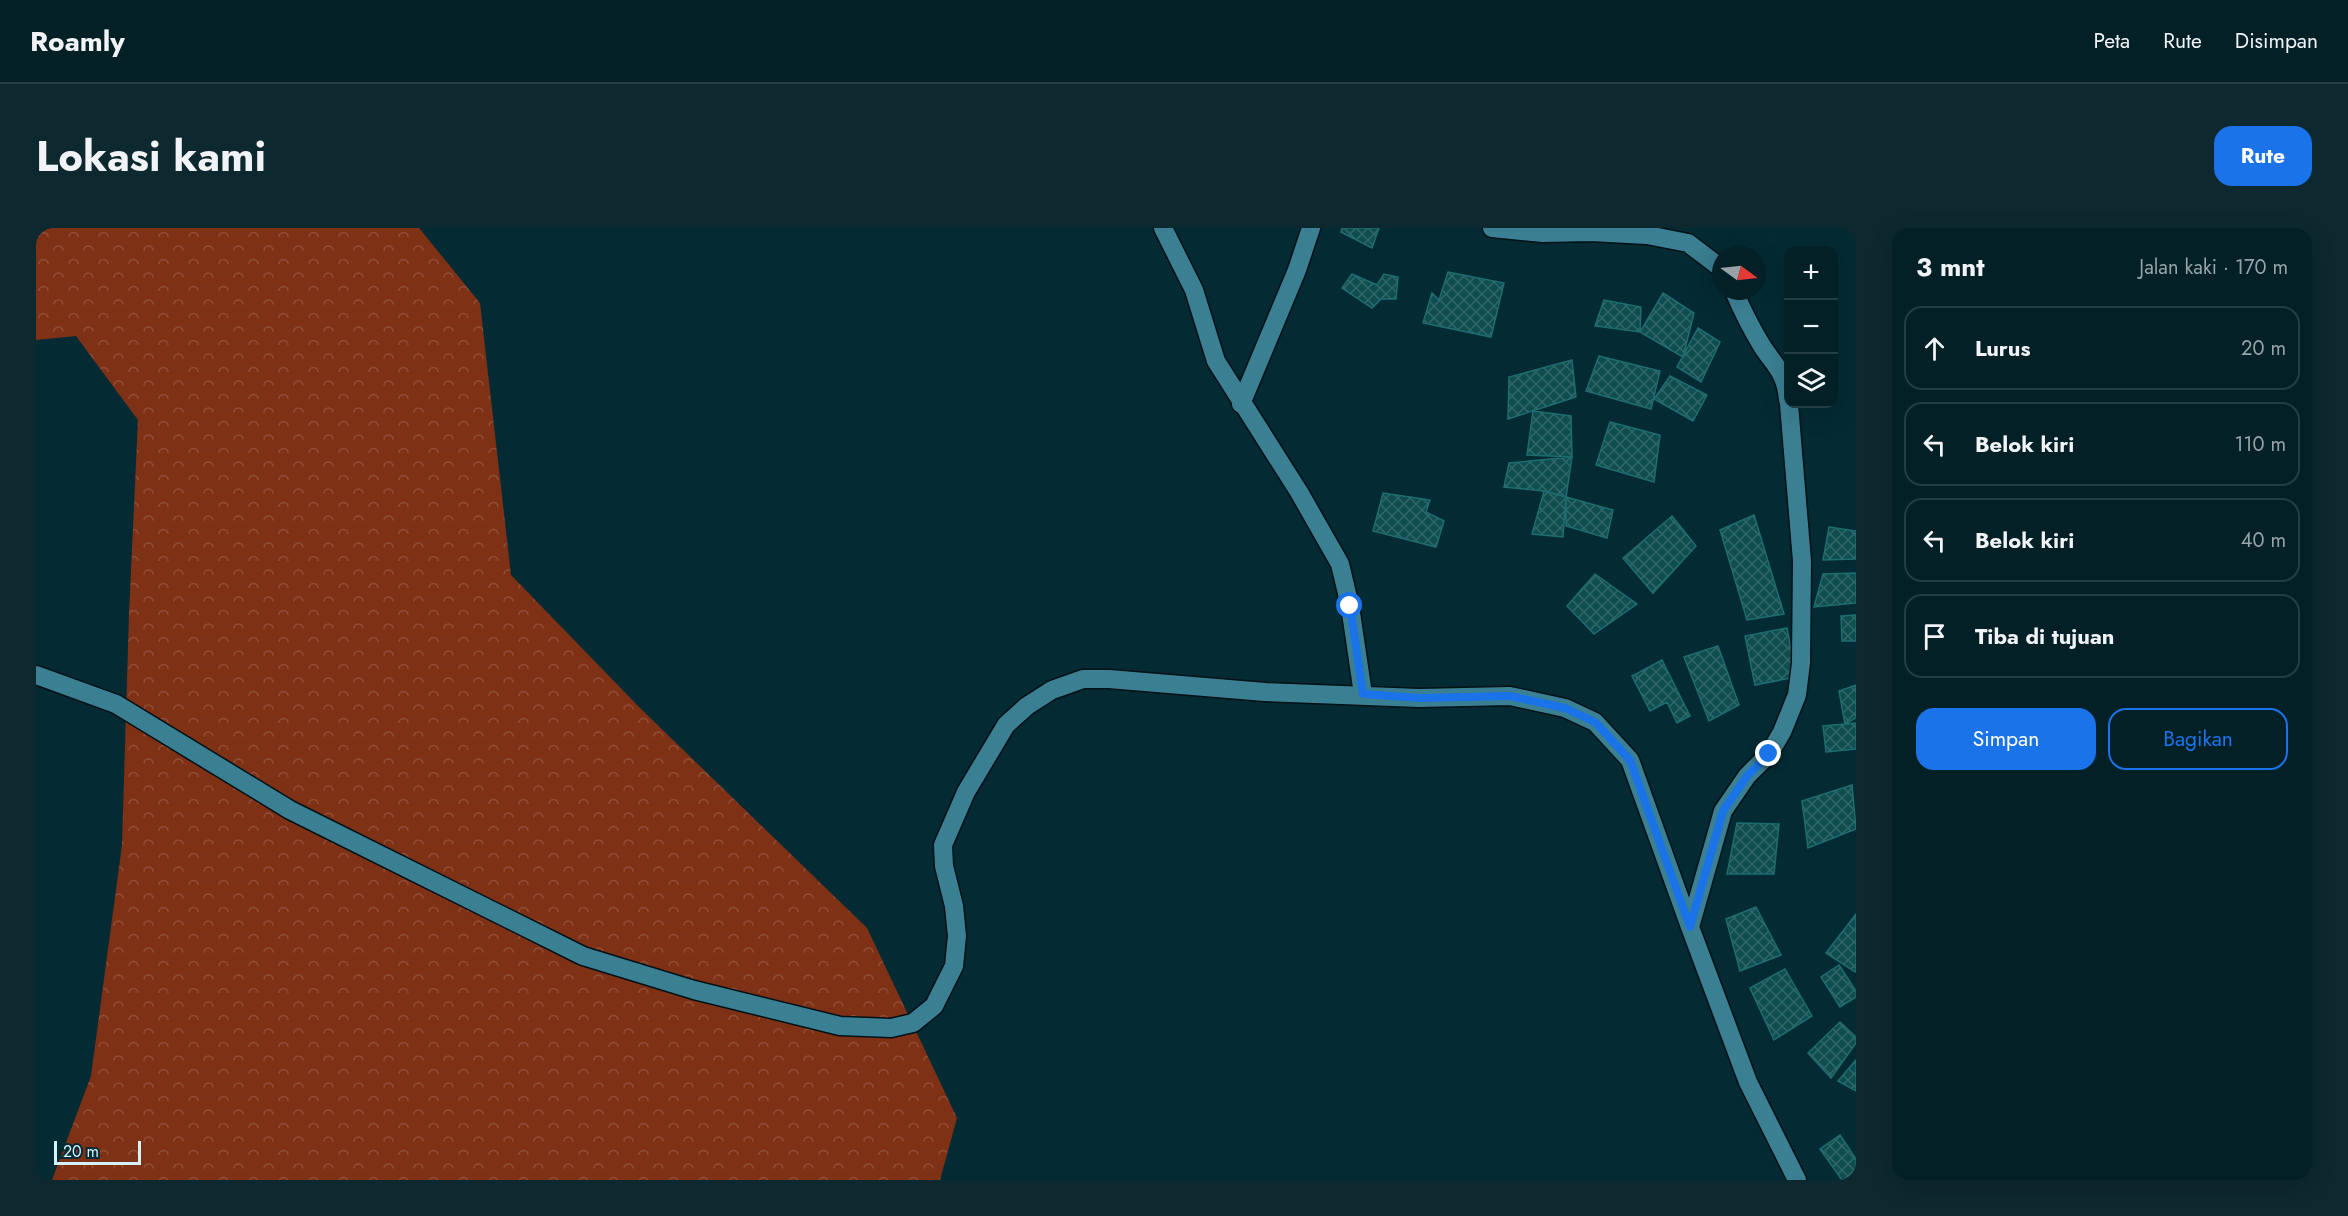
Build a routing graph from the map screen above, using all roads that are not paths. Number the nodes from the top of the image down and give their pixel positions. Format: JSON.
{"nodes":[{"id":1,"x":1163,"y":228,"type":"edge"},
{"id":2,"x":1311,"y":228,"type":"edge"},
{"id":3,"x":1492,"y":228,"type":"edge"},
{"id":4,"x":1712,"y":261,"type":"edge"},
{"id":5,"x":1738,"y":300,"type":"edge"},
{"id":6,"x":1784,"y":380,"type":"edge"},
{"id":7,"x":1241,"y":404,"type":"junction"},
{"id":8,"x":1789,"y":408,"type":"edge"},
{"id":9,"x":36,"y":675,"type":"edge"},
{"id":10,"x":1363,"y":694,"type":"junction"},
{"id":11,"x":1690,"y":927,"type":"junction"},
{"id":12,"x":1797,"y":1180,"type":"edge"}],
"edges":[{"from":1,"to":7,"type":"street"},
{"from":2,"to":7,"type":"street"},
{"from":3,"to":4,"type":"street"},
{"from":5,"to":6,"type":"street"},
{"from":7,"to":10,"type":"street"},
{"from":8,"to":11,"type":"street"},
{"from":9,"to":10,"type":"street"},
{"from":10,"to":11,"type":"street"},
{"from":11,"to":12,"type":"street"}]}
